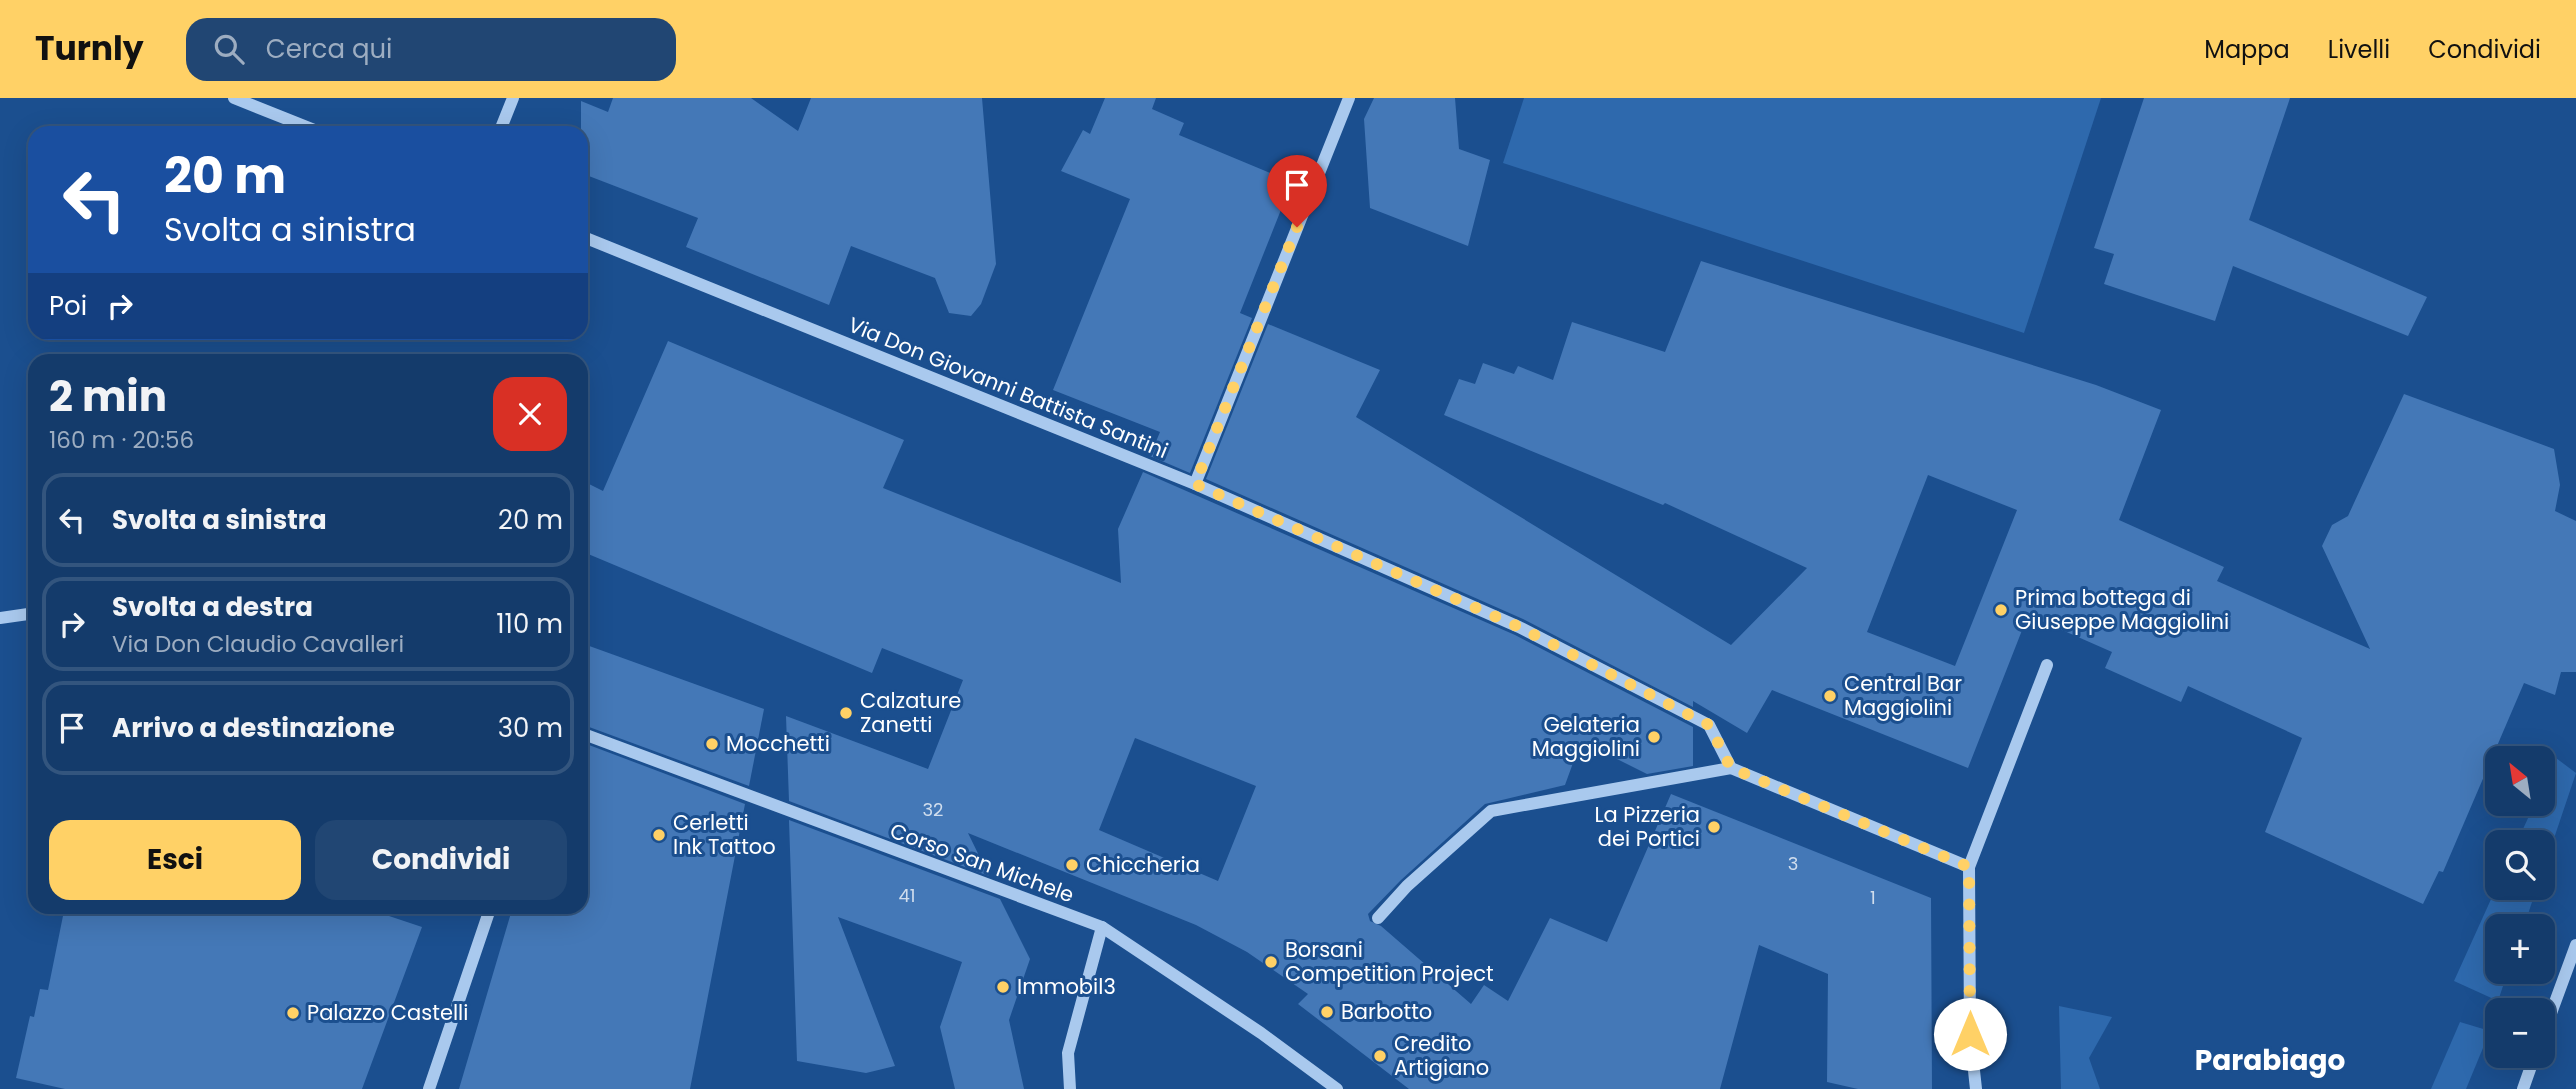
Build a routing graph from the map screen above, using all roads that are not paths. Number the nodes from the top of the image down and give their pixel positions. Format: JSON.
{"nodes":[{"id":1,"x":234,"y":98,"type":"edge"},
{"id":2,"x":513,"y":98,"type":"edge"},
{"id":3,"x":1349,"y":98,"type":"edge"},
{"id":4,"x":304,"y":126,"type":"edge"},
{"id":5,"x":502,"y":126,"type":"edge"},
{"id":6,"x":588,"y":239,"type":"edge"},
{"id":7,"x":1195,"y":484,"type":"junction"},
{"id":8,"x":28,"y":614,"type":"edge"},
{"id":9,"x":0,"y":618,"type":"edge"},
{"id":10,"x":2048,"y":666,"type":"dead end"},
{"id":11,"x":588,"y":736,"type":"edge"},
{"id":12,"x":1731,"y":768,"type":"junction"},
{"id":13,"x":1969,"y":867,"type":"junction"},
{"id":14,"x":488,"y":914,"type":"edge"},
{"id":15,"x":1378,"y":918,"type":"dead end"},
{"id":16,"x":1102,"y":928,"type":"junction"},
{"id":17,"x":2576,"y":946,"type":"edge"},
{"id":18,"x":2555,"y":1003,"type":"edge"},
{"id":19,"x":2530,"y":1068,"type":"edge"},
{"id":20,"x":429,"y":1089,"type":"edge"},
{"id":21,"x":1070,"y":1089,"type":"edge"},
{"id":22,"x":1337,"y":1089,"type":"edge"},
{"id":23,"x":1976,"y":1089,"type":"edge"},
{"id":24,"x":2523,"y":1089,"type":"edge"}],
"edges":[{"from":1,"to":4,"type":"street"},
{"from":2,"to":5,"type":"street"},
{"from":3,"to":7,"type":"street"},
{"from":6,"to":7,"type":"street","name":"Via Don Giovanni Battista Santini"},
{"from":7,"to":12,"type":"street","name":"Via Don Giovanni Battista Santini"},
{"from":8,"to":9,"type":"street"},
{"from":10,"to":13,"type":"street"},
{"from":11,"to":16,"type":"street","name":"Corso San Michele"},
{"from":12,"to":13,"type":"street"},
{"from":12,"to":15,"type":"street"},
{"from":13,"to":23,"type":"street"},
{"from":14,"to":20,"type":"street"},
{"from":16,"to":21,"type":"street"},
{"from":16,"to":22,"type":"street","name":"Corso San Michele"},
{"from":17,"to":18,"type":"street"},
{"from":19,"to":24,"type":"street"}]}
